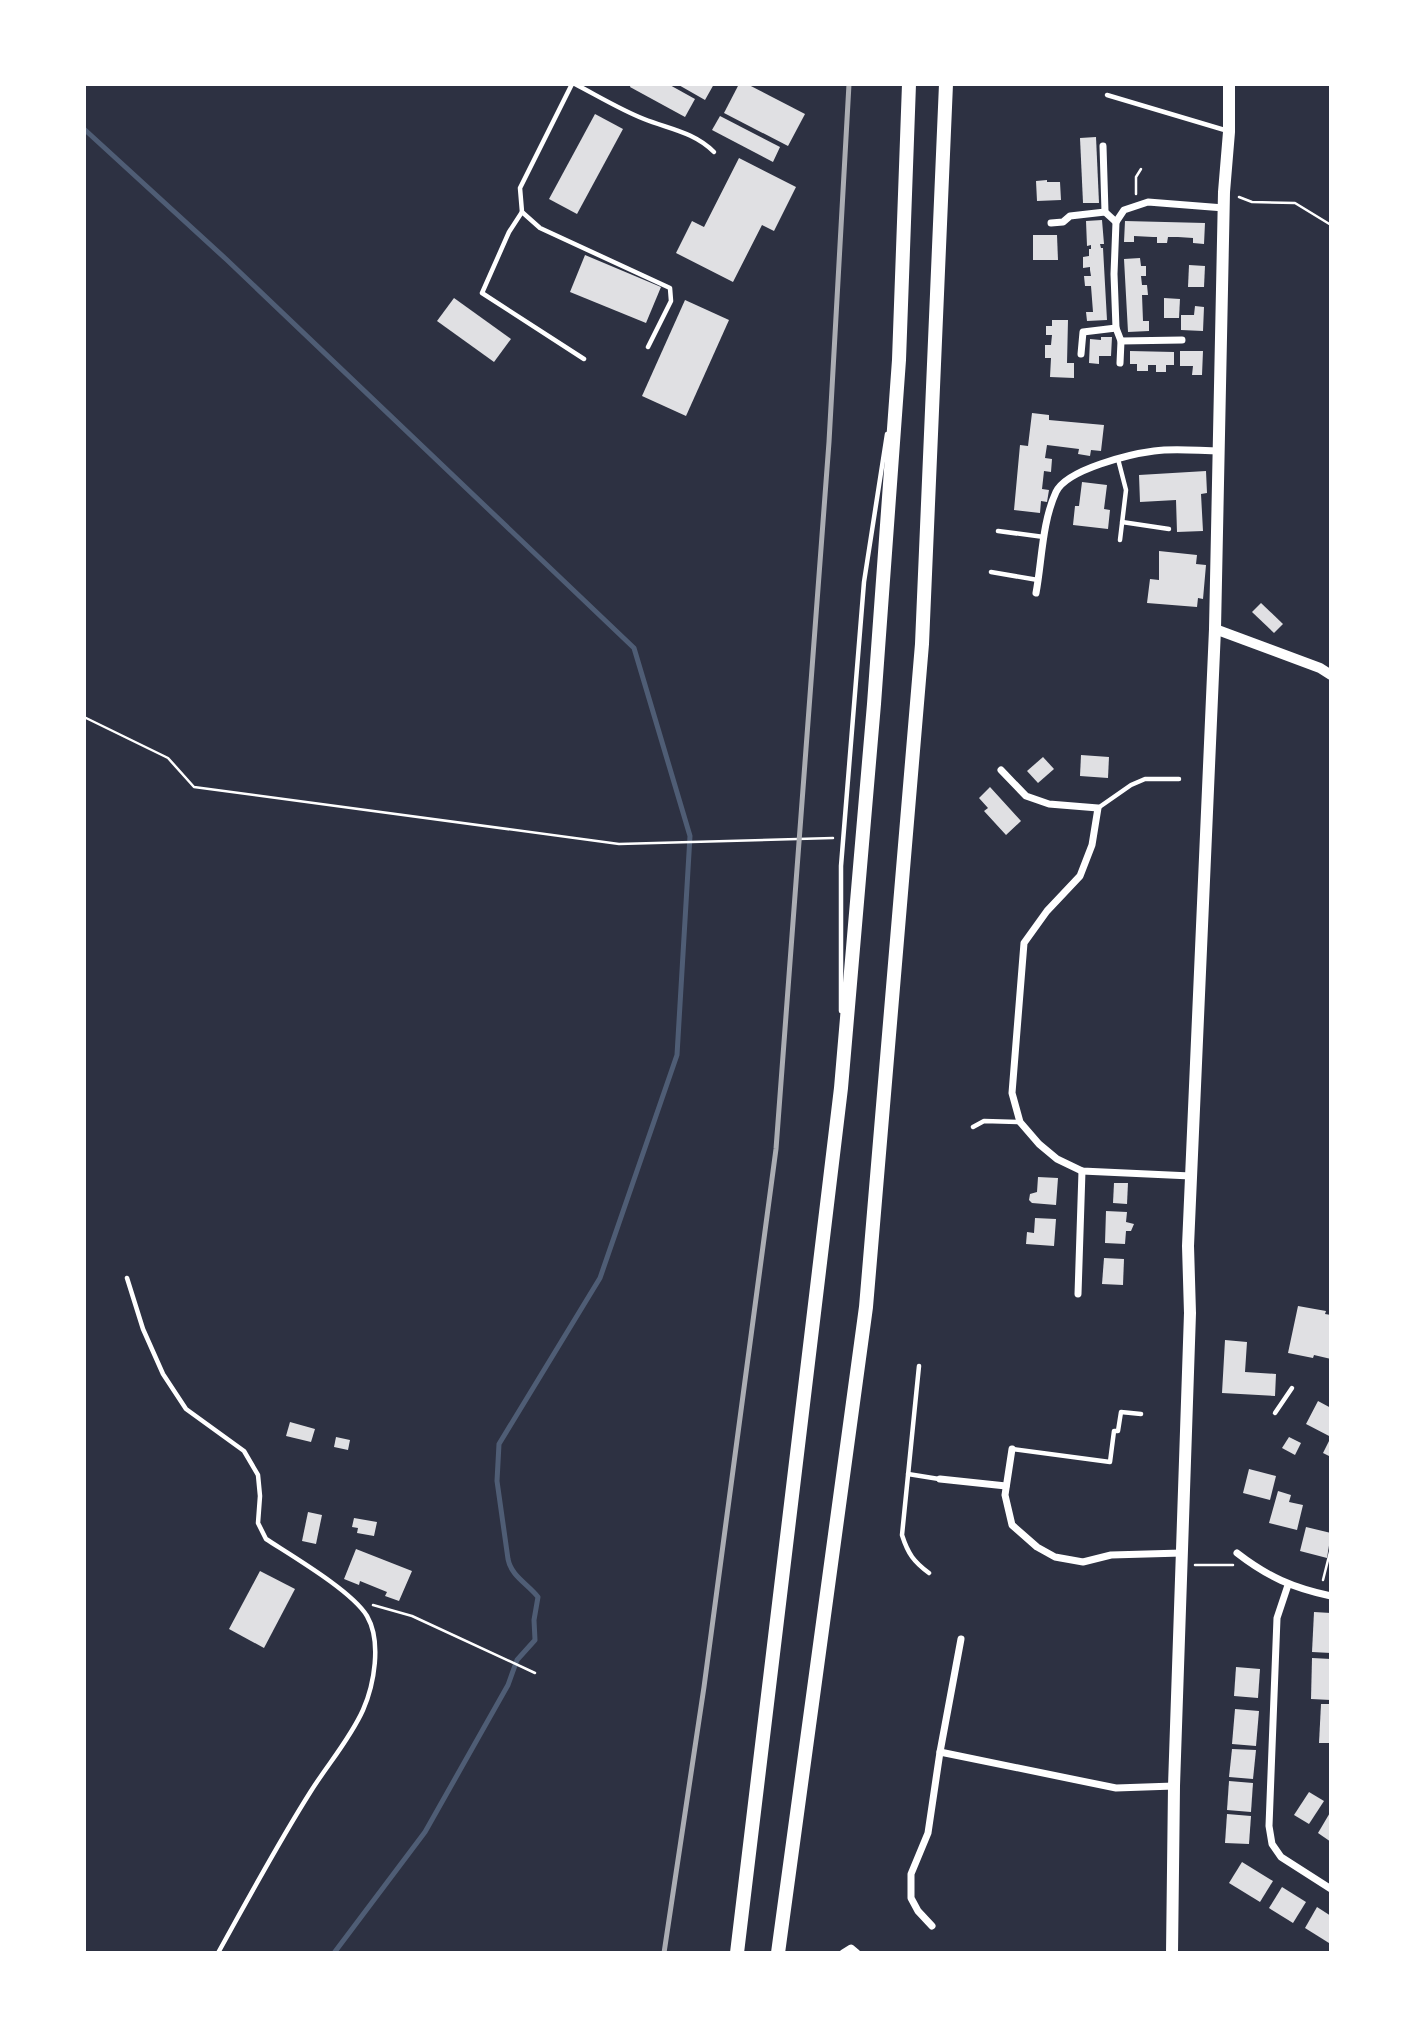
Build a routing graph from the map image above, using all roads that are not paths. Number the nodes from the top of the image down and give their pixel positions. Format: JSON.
{"nodes":[{"id":1,"x":573,"y":84,"type":"edge"},
{"id":2,"x":909,"y":84,"type":"edge"},
{"id":3,"x":946,"y":84,"type":"edge"},
{"id":4,"x":1229,"y":84,"type":"edge"},
{"id":5,"x":1107,"y":95,"type":"dead end"},
{"id":6,"x":1229,"y":132,"type":"junction"},
{"id":7,"x":1103,"y":146,"type":"dead end"},
{"id":8,"x":713,"y":152,"type":"dead end"},
{"id":9,"x":1224,"y":208,"type":"junction"},
{"id":10,"x":522,"y":212,"type":"junction"},
{"id":11,"x":1105,"y":212,"type":"junction"},
{"id":12,"x":1116,"y":222,"type":"junction"},
{"id":13,"x":1051,"y":223,"type":"dead end"},
{"id":14,"x":1116,"y":328,"type":"junction"},
{"id":15,"x":1182,"y":340,"type":"dead end"},
{"id":16,"x":1121,"y":341,"type":"junction"},
{"id":17,"x":648,"y":347,"type":"dead end"},
{"id":18,"x":1082,"y":354,"type":"dead end"},
{"id":19,"x":584,"y":359,"type":"dead end"},
{"id":20,"x":899,"y":359,"type":"junction"},
{"id":21,"x":1120,"y":363,"type":"dead end"},
{"id":22,"x":1220,"y":451,"type":"junction"},
{"id":23,"x":1118,"y":459,"type":"junction"},
{"id":24,"x":1122,"y":522,"type":"junction"},
{"id":25,"x":1169,"y":529,"type":"dead end"},
{"id":26,"x":998,"y":531,"type":"dead end"},
{"id":27,"x":1045,"y":537,"type":"junction"},
{"id":28,"x":1120,"y":540,"type":"dead end"},
{"id":29,"x":991,"y":572,"type":"dead end"},
{"id":30,"x":1038,"y":580,"type":"junction"},
{"id":31,"x":1036,"y":593,"type":"dead end"},
{"id":32,"x":1215,"y":629,"type":"junction"},
{"id":33,"x":1331,"y":675,"type":"edge"},
{"id":34,"x":1001,"y":770,"type":"dead end"},
{"id":35,"x":1180,"y":779,"type":"dead end"},
{"id":36,"x":1098,"y":808,"type":"junction"},
{"id":37,"x":841,"y":1088,"type":"junction"},
{"id":38,"x":1020,"y":1122,"type":"junction"},
{"id":39,"x":973,"y":1127,"type":"dead end"},
{"id":40,"x":1083,"y":1171,"type":"junction"},
{"id":41,"x":1191,"y":1176,"type":"junction"},
{"id":42,"x":127,"y":1278,"type":"dead end"},
{"id":43,"x":1078,"y":1294,"type":"dead end"},
{"id":44,"x":919,"y":1366,"type":"dead end"},
{"id":45,"x":1293,"y":1388,"type":"dead end"},
{"id":46,"x":1275,"y":1413,"type":"dead end"},
{"id":47,"x":1141,"y":1415,"type":"dead end"},
{"id":48,"x":1012,"y":1449,"type":"joint"},
{"id":49,"x":908,"y":1474,"type":"junction"},
{"id":50,"x":940,"y":1479,"type":"joint"},
{"id":51,"x":1006,"y":1486,"type":"junction"},
{"id":52,"x":1182,"y":1553,"type":"junction"},
{"id":53,"x":1237,"y":1553,"type":"dead end"},
{"id":54,"x":929,"y":1573,"type":"dead end"},
{"id":55,"x":1288,"y":1585,"type":"junction"},
{"id":56,"x":1331,"y":1596,"type":"edge"},
{"id":57,"x":961,"y":1639,"type":"dead end"},
{"id":58,"x":940,"y":1752,"type":"junction"},
{"id":59,"x":1174,"y":1786,"type":"junction"},
{"id":60,"x":1331,"y":1889,"type":"edge"},
{"id":61,"x":932,"y":1926,"type":"dead end"},
{"id":62,"x":218,"y":1953,"type":"edge"},
{"id":63,"x":737,"y":1953,"type":"edge"},
{"id":64,"x":778,"y":1953,"type":"edge"},
{"id":65,"x":843,"y":1953,"type":"edge"},
{"id":66,"x":857,"y":1953,"type":"edge"},
{"id":67,"x":1172,"y":1953,"type":"edge"}],
"edges":[{"from":1,"to":8,"type":"lane"},
{"from":1,"to":10,"type":"lane"},
{"from":2,"to":20,"type":"highway"},
{"from":3,"to":64,"type":"highway"},
{"from":4,"to":6,"type":"main road"},
{"from":5,"to":6,"type":"lane"},
{"from":6,"to":9,"type":"main road"},
{"from":7,"to":11,"type":"street"},
{"from":9,"to":12,"type":"street"},
{"from":9,"to":22,"type":"main road"},
{"from":10,"to":17,"type":"lane"},
{"from":10,"to":19,"type":"lane"},
{"from":11,"to":12,"type":"street"},
{"from":11,"to":13,"type":"street"},
{"from":12,"to":14,"type":"street"},
{"from":14,"to":16,"type":"street"},
{"from":14,"to":18,"type":"street"},
{"from":15,"to":16,"type":"street"},
{"from":16,"to":21,"type":"street"},
{"from":20,"to":37,"type":"highway"},
{"from":20,"to":37,"type":"lane"},
{"from":22,"to":23,"type":"street"},
{"from":22,"to":32,"type":"main road"},
{"from":23,"to":24,"type":"lane"},
{"from":23,"to":27,"type":"street"},
{"from":24,"to":25,"type":"lane"},
{"from":24,"to":28,"type":"lane"},
{"from":26,"to":27,"type":"lane"},
{"from":27,"to":30,"type":"street"},
{"from":29,"to":30,"type":"lane"},
{"from":30,"to":31,"type":"street"},
{"from":32,"to":33,"type":"street"},
{"from":32,"to":41,"type":"main road"},
{"from":34,"to":36,"type":"street"},
{"from":35,"to":36,"type":"lane"},
{"from":36,"to":38,"type":"street"},
{"from":37,"to":63,"type":"highway"},
{"from":38,"to":39,"type":"lane"},
{"from":38,"to":40,"type":"street"},
{"from":40,"to":41,"type":"street"},
{"from":40,"to":43,"type":"street"},
{"from":41,"to":52,"type":"main road"},
{"from":42,"to":62,"type":"lane"},
{"from":44,"to":49,"type":"lane"},
{"from":45,"to":46,"type":"lane"},
{"from":47,"to":48,"type":"lane"},
{"from":48,"to":51,"type":"street"},
{"from":49,"to":50,"type":"lane"},
{"from":49,"to":54,"type":"lane"},
{"from":50,"to":51,"type":"street"},
{"from":51,"to":52,"type":"street"},
{"from":52,"to":59,"type":"main road"},
{"from":53,"to":55,"type":"street"},
{"from":55,"to":56,"type":"street"},
{"from":55,"to":60,"type":"street"},
{"from":57,"to":58,"type":"street"},
{"from":58,"to":59,"type":"street"},
{"from":58,"to":61,"type":"street"},
{"from":59,"to":67,"type":"main road"},
{"from":65,"to":66,"type":"street"}]}
